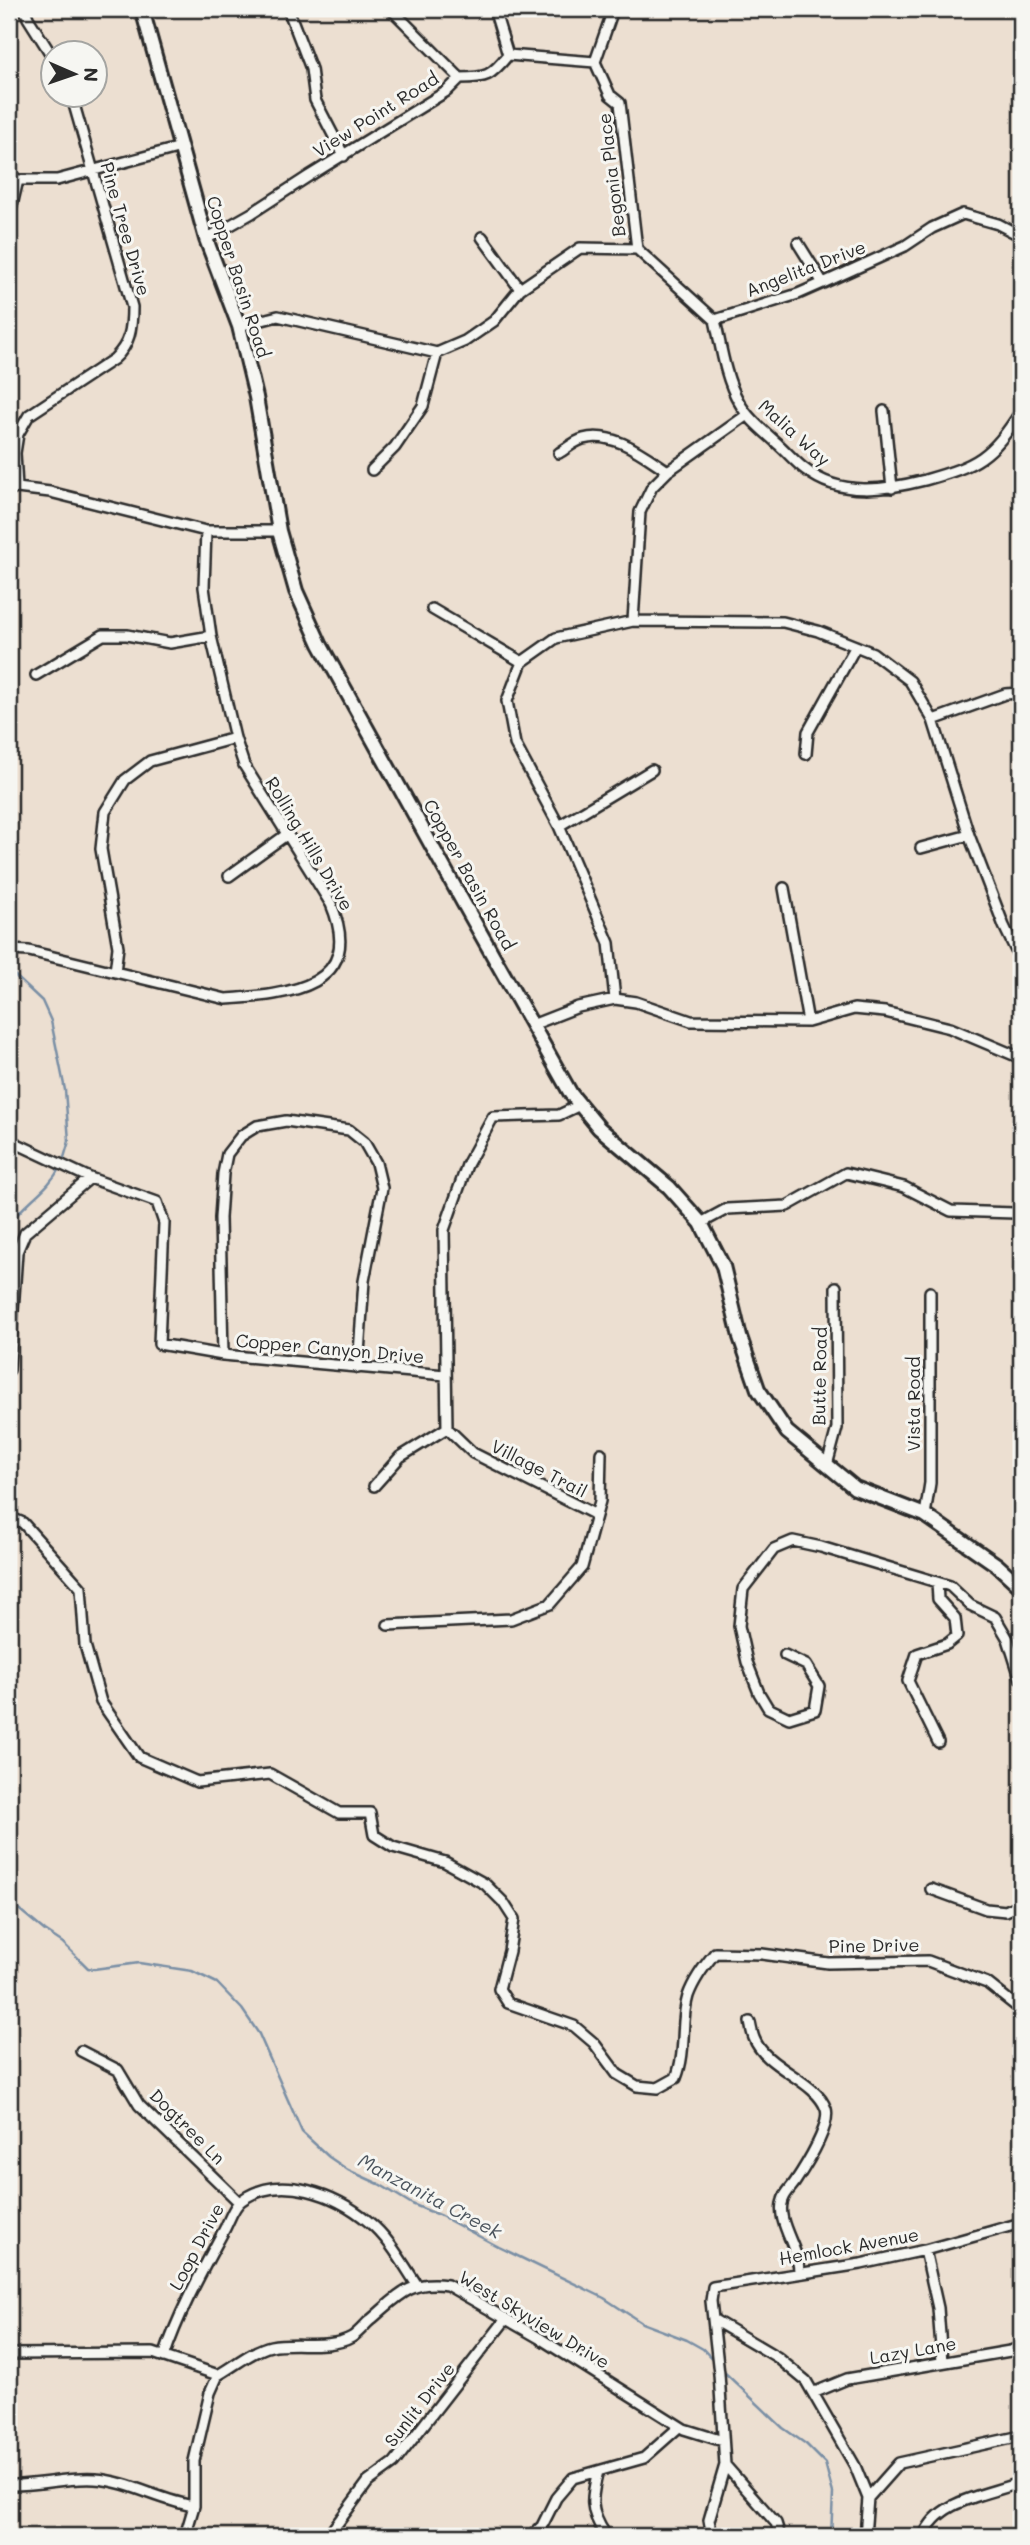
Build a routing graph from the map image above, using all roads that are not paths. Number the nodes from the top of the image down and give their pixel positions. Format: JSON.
{"nodes":[{"id":1,"x":25,"y":9,"type":"edge"},
{"id":2,"x":142,"y":9,"type":"edge"},
{"id":3,"x":288,"y":9,"type":"edge"},
{"id":4,"x":391,"y":9,"type":"edge"},
{"id":5,"x":494,"y":9,"type":"edge"},
{"id":6,"x":608,"y":9,"type":"edge"},
{"id":7,"x":41,"y":38,"type":"edge"},
{"id":8,"x":508,"y":55,"type":"junction"},
{"id":9,"x":595,"y":62,"type":"junction"},
{"id":10,"x":460,"y":78,"type":"junction"},
{"id":11,"x":75,"y":108,"type":"edge"},
{"id":12,"x":181,"y":147,"type":"junction"},
{"id":13,"x":344,"y":156,"type":"junction"},
{"id":14,"x":92,"y":170,"type":"junction"},
{"id":15,"x":9,"y":174,"type":"edge"},
{"id":16,"x":18,"y":180,"type":"junction"},
{"id":17,"x":9,"y":218,"type":"edge"},
{"id":18,"x":1021,"y":236,"type":"edge"},
{"id":19,"x":482,"y":237,"type":"dead end"},
{"id":20,"x":206,"y":239,"type":"junction"},
{"id":21,"x":798,"y":243,"type":"dead end"},
{"id":22,"x":637,"y":249,"type":"junction"},
{"id":23,"x":823,"y":283,"type":"junction"},
{"id":24,"x":520,"y":289,"type":"junction"},
{"id":25,"x":715,"y":320,"type":"junction"},
{"id":26,"x":239,"y":326,"type":"junction"},
{"id":27,"x":437,"y":353,"type":"junction"},
{"id":28,"x":884,"y":411,"type":"dead end"},
{"id":29,"x":1021,"y":411,"type":"edge"},
{"id":30,"x":747,"y":415,"type":"junction"},
{"id":31,"x":559,"y":453,"type":"dead end"},
{"id":32,"x":372,"y":470,"type":"dead end"},
{"id":33,"x":668,"y":471,"type":"junction"},
{"id":34,"x":892,"y":488,"type":"junction"},
{"id":35,"x":13,"y":489,"type":"edge"},
{"id":36,"x":206,"y":531,"type":"junction"},
{"id":37,"x":279,"y":531,"type":"junction"},
{"id":38,"x":432,"y":609,"type":"dead end"},
{"id":39,"x":633,"y":621,"type":"junction"},
{"id":40,"x":211,"y":636,"type":"junction"},
{"id":41,"x":856,"y":646,"type":"junction"},
{"id":42,"x":522,"y":662,"type":"junction"},
{"id":43,"x":36,"y":676,"type":"dead end"},
{"id":44,"x":1021,"y":693,"type":"edge"},
{"id":45,"x":933,"y":720,"type":"junction"},
{"id":46,"x":235,"y":738,"type":"junction"},
{"id":47,"x":806,"y":754,"type":"dead end"},
{"id":48,"x":652,"y":770,"type":"dead end"},
{"id":49,"x":559,"y":826,"type":"junction"},
{"id":50,"x":286,"y":835,"type":"junction"},
{"id":51,"x":969,"y":835,"type":"junction"},
{"id":52,"x":922,"y":848,"type":"dead end"},
{"id":53,"x":229,"y":876,"type":"dead end"},
{"id":54,"x":784,"y":888,"type":"dead end"},
{"id":55,"x":9,"y":950,"type":"edge"},
{"id":56,"x":1021,"y":961,"type":"edge"},
{"id":57,"x":115,"y":972,"type":"junction"},
{"id":58,"x":615,"y":999,"type":"junction"},
{"id":59,"x":808,"y":1022,"type":"junction"},
{"id":60,"x":532,"y":1025,"type":"junction"},
{"id":61,"x":1021,"y":1058,"type":"edge"},
{"id":62,"x":580,"y":1105,"type":"junction"},
{"id":63,"x":9,"y":1140,"type":"edge"},
{"id":64,"x":90,"y":1178,"type":"junction"},
{"id":65,"x":1021,"y":1216,"type":"edge"},
{"id":66,"x":701,"y":1223,"type":"junction"},
{"id":67,"x":836,"y":1287,"type":"dead end"},
{"id":68,"x":930,"y":1292,"type":"dead end"},
{"id":69,"x":223,"y":1356,"type":"junction"},
{"id":70,"x":358,"y":1368,"type":"junction"},
{"id":71,"x":9,"y":1370,"type":"edge"},
{"id":72,"x":445,"y":1375,"type":"junction"},
{"id":73,"x":447,"y":1428,"type":"junction"},
{"id":74,"x":601,"y":1453,"type":"dead end"},
{"id":75,"x":827,"y":1465,"type":"junction"},
{"id":76,"x":374,"y":1486,"type":"dead end"},
{"id":77,"x":596,"y":1515,"type":"junction"},
{"id":78,"x":925,"y":1515,"type":"junction"},
{"id":79,"x":9,"y":1517,"type":"edge"},
{"id":80,"x":937,"y":1583,"type":"junction"},
{"id":81,"x":1021,"y":1587,"type":"edge"},
{"id":82,"x":388,"y":1625,"type":"dead end"},
{"id":83,"x":785,"y":1655,"type":"dead end"},
{"id":84,"x":1021,"y":1680,"type":"edge"},
{"id":85,"x":938,"y":1742,"type":"dead end"},
{"id":86,"x":931,"y":1889,"type":"dead end"},
{"id":87,"x":1021,"y":1903,"type":"edge"},
{"id":88,"x":1021,"y":2010,"type":"edge"},
{"id":89,"x":750,"y":2022,"type":"dead end"},
{"id":90,"x":81,"y":2051,"type":"dead end"},
{"id":91,"x":239,"y":2202,"type":"junction"},
{"id":92,"x":1021,"y":2223,"type":"edge"},
{"id":93,"x":925,"y":2249,"type":"junction"},
{"id":94,"x":799,"y":2272,"type":"junction"},
{"id":95,"x":417,"y":2285,"type":"junction"},
{"id":96,"x":506,"y":2319,"type":"junction"},
{"id":97,"x":714,"y":2320,"type":"junction"},
{"id":98,"x":1021,"y":2347,"type":"edge"},
{"id":99,"x":9,"y":2354,"type":"edge"},
{"id":100,"x":164,"y":2357,"type":"junction"},
{"id":101,"x":942,"y":2362,"type":"junction"},
{"id":102,"x":218,"y":2375,"type":"junction"},
{"id":103,"x":813,"y":2393,"type":"junction"},
{"id":104,"x":679,"y":2427,"type":"junction"},
{"id":105,"x":1021,"y":2436,"type":"edge"},
{"id":106,"x":723,"y":2441,"type":"junction"},
{"id":107,"x":725,"y":2465,"type":"junction"},
{"id":108,"x":598,"y":2471,"type":"junction"},
{"id":109,"x":1021,"y":2482,"type":"edge"},
{"id":110,"x":9,"y":2485,"type":"edge"},
{"id":111,"x":867,"y":2498,"type":"junction"},
{"id":112,"x":194,"y":2505,"type":"junction"},
{"id":113,"x":604,"y":2535,"type":"edge"},
{"id":114,"x":185,"y":2536,"type":"edge"},
{"id":115,"x":328,"y":2536,"type":"edge"},
{"id":116,"x":532,"y":2536,"type":"edge"},
{"id":117,"x":712,"y":2536,"type":"edge"},
{"id":118,"x":780,"y":2536,"type":"edge"},
{"id":119,"x":865,"y":2536,"type":"edge"},
{"id":120,"x":924,"y":2536,"type":"edge"}],
"edges":[{"from":1,"to":7,"type":"street"},
{"from":2,"to":12,"type":"street","name":"Copper Basin Road"},
{"from":3,"to":13,"type":"street"},
{"from":4,"to":10,"type":"street"},
{"from":5,"to":8,"type":"street"},
{"from":6,"to":9,"type":"street"},
{"from":8,"to":9,"type":"street"},
{"from":8,"to":10,"type":"street","name":"View Point Road"},
{"from":9,"to":22,"type":"street","name":"Begonia Place"},
{"from":10,"to":13,"type":"street","name":"View Point Road"},
{"from":11,"to":14,"type":"street","name":"Pine Tree Drive"},
{"from":12,"to":14,"type":"street"},
{"from":12,"to":20,"type":"street","name":"Copper Basin Road"},
{"from":13,"to":20,"type":"street","name":"View Point Road"},
{"from":14,"to":16,"type":"street"},
{"from":14,"to":35,"type":"street","name":"Pine Tree Drive"},
{"from":15,"to":16,"type":"street"},
{"from":16,"to":17,"type":"street"},
{"from":18,"to":23,"type":"street","name":"Angelita Drive"},
{"from":19,"to":24,"type":"street"},
{"from":20,"to":26,"type":"street","name":"Copper Basin Road"},
{"from":21,"to":23,"type":"street"},
{"from":22,"to":24,"type":"street"},
{"from":22,"to":25,"type":"street"},
{"from":23,"to":25,"type":"street","name":"Angelita Drive"},
{"from":24,"to":27,"type":"street"},
{"from":25,"to":30,"type":"street","name":"Malia Way"},
{"from":26,"to":27,"type":"street"},
{"from":26,"to":37,"type":"street","name":"Copper Basin Road"},
{"from":27,"to":32,"type":"street"},
{"from":28,"to":34,"type":"street"},
{"from":29,"to":34,"type":"street","name":"Malia Way"},
{"from":30,"to":33,"type":"street"},
{"from":30,"to":34,"type":"street","name":"Malia Way"},
{"from":31,"to":33,"type":"street"},
{"from":33,"to":39,"type":"street"},
{"from":35,"to":36,"type":"street"},
{"from":36,"to":37,"type":"street"},
{"from":36,"to":40,"type":"street","name":"Rolling Hills Drive"},
{"from":37,"to":60,"type":"street","name":"Copper Basin Road"},
{"from":38,"to":42,"type":"street"},
{"from":39,"to":41,"type":"street"},
{"from":39,"to":42,"type":"street"},
{"from":40,"to":43,"type":"street"},
{"from":40,"to":46,"type":"street","name":"Rolling Hills Drive"},
{"from":41,"to":45,"type":"street"},
{"from":41,"to":47,"type":"street"},
{"from":42,"to":49,"type":"street"},
{"from":44,"to":45,"type":"street"},
{"from":45,"to":51,"type":"street"},
{"from":46,"to":50,"type":"street","name":"Rolling Hills Drive"},
{"from":46,"to":57,"type":"street"},
{"from":48,"to":49,"type":"street"},
{"from":49,"to":58,"type":"street"},
{"from":50,"to":53,"type":"street"},
{"from":50,"to":57,"type":"street","name":"Rolling Hills Drive"},
{"from":51,"to":52,"type":"street"},
{"from":51,"to":56,"type":"street"},
{"from":54,"to":59,"type":"street"},
{"from":55,"to":57,"type":"street","name":"Rolling Hills Drive"},
{"from":58,"to":59,"type":"street"},
{"from":58,"to":60,"type":"street"},
{"from":59,"to":61,"type":"street"},
{"from":60,"to":62,"type":"street","name":"Copper Basin Road"},
{"from":62,"to":66,"type":"street","name":"Copper Basin Road"},
{"from":62,"to":72,"type":"street","name":"Copper Canyon Drive"},
{"from":63,"to":64,"type":"street","name":"Copper Canyon Drive"},
{"from":64,"to":69,"type":"street","name":"Copper Canyon Drive"},
{"from":64,"to":71,"type":"street"},
{"from":65,"to":66,"type":"street"},
{"from":66,"to":75,"type":"street","name":"Copper Basin Road"},
{"from":67,"to":75,"type":"street","name":"Butte Road"},
{"from":68,"to":78,"type":"street","name":"Vista Road"},
{"from":69,"to":70,"type":"street","name":"Copper Canyon Drive"},
{"from":69,"to":70,"type":"street"},
{"from":70,"to":72,"type":"street","name":"Copper Canyon Drive"},
{"from":72,"to":73,"type":"street"},
{"from":73,"to":76,"type":"street"},
{"from":73,"to":77,"type":"street","name":"Village Trail"},
{"from":74,"to":77,"type":"street"},
{"from":75,"to":78,"type":"street","name":"Copper Basin Road"},
{"from":77,"to":82,"type":"street"},
{"from":78,"to":81,"type":"street","name":"Copper Basin Road"},
{"from":79,"to":88,"type":"street","name":"Pine Drive"},
{"from":80,"to":83,"type":"street"},
{"from":80,"to":84,"type":"street"},
{"from":80,"to":85,"type":"street"},
{"from":86,"to":87,"type":"street"},
{"from":89,"to":94,"type":"street"},
{"from":90,"to":91,"type":"street","name":"Dogtree Ln"},
{"from":91,"to":95,"type":"street","name":"Loop Drive"},
{"from":91,"to":100,"type":"street","name":"Loop Drive"},
{"from":92,"to":93,"type":"street","name":"Hemlock Avenue"},
{"from":93,"to":94,"type":"street","name":"Hemlock Avenue"},
{"from":93,"to":101,"type":"street"},
{"from":94,"to":97,"type":"street","name":"Hemlock Avenue"},
{"from":95,"to":96,"type":"street","name":"West Skyview Drive"},
{"from":95,"to":102,"type":"street"},
{"from":96,"to":104,"type":"street","name":"West Skyview Drive"},
{"from":96,"to":115,"type":"street","name":"Sunlit Drive"},
{"from":97,"to":103,"type":"street"},
{"from":97,"to":106,"type":"street"},
{"from":98,"to":101,"type":"street","name":"Lazy Lane"},
{"from":99,"to":100,"type":"street"},
{"from":100,"to":102,"type":"street"},
{"from":101,"to":103,"type":"street","name":"Lazy Lane"},
{"from":102,"to":112,"type":"street"},
{"from":103,"to":111,"type":"street"},
{"from":104,"to":106,"type":"street","name":"West Skyview Drive"},
{"from":104,"to":108,"type":"street"},
{"from":105,"to":111,"type":"street"},
{"from":106,"to":107,"type":"street"},
{"from":107,"to":117,"type":"street"},
{"from":107,"to":118,"type":"street"},
{"from":108,"to":113,"type":"street"},
{"from":108,"to":116,"type":"street"},
{"from":109,"to":120,"type":"street"},
{"from":110,"to":112,"type":"street"},
{"from":111,"to":119,"type":"street"},
{"from":112,"to":114,"type":"street"}]}
